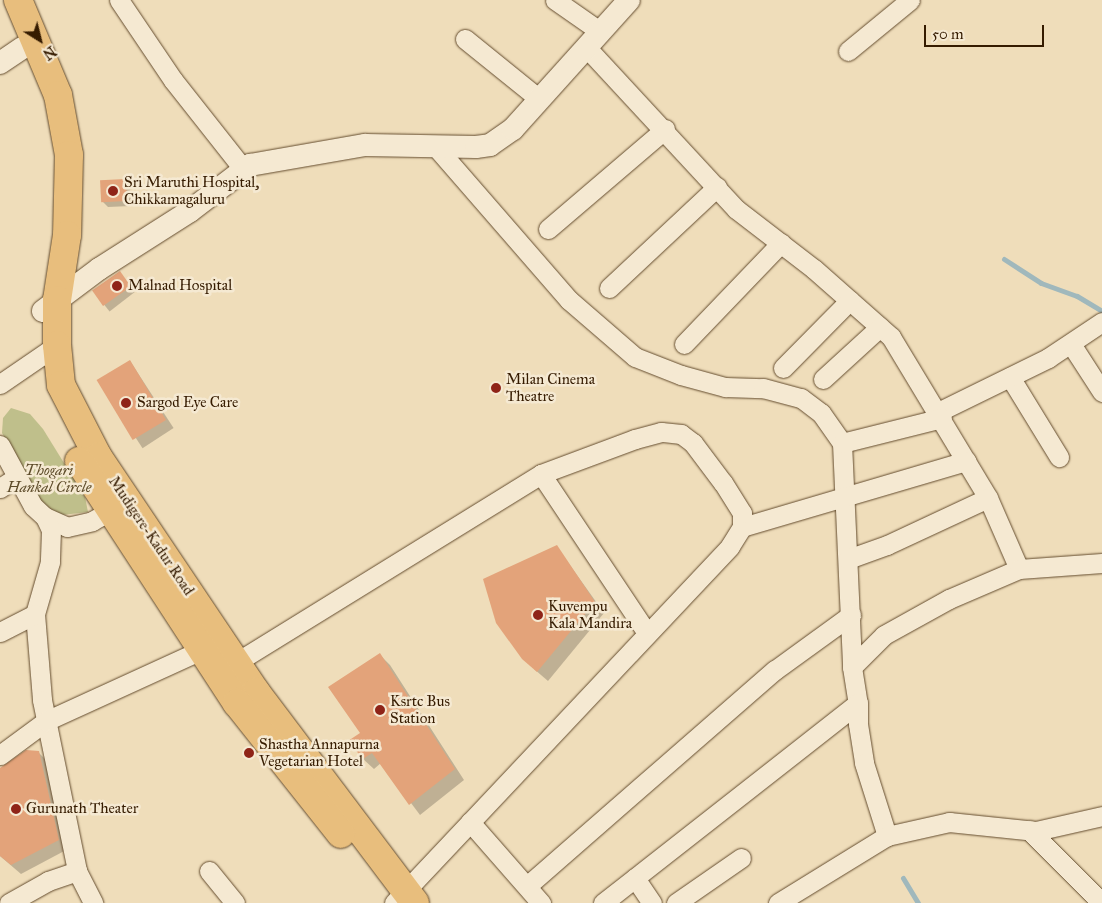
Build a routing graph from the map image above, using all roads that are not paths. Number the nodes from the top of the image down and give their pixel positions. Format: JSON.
{"nodes":[{"id":1,"x":18,"y":0,"type":"edge"},
{"id":2,"x":119,"y":0,"type":"edge"},
{"id":3,"x":554,"y":0,"type":"edge"},
{"id":4,"x":629,"y":0,"type":"edge"},
{"id":5,"x":910,"y":0,"type":"edge"},
{"id":6,"x":0,"y":2,"type":"edge"},
{"id":7,"x":592,"y":38,"type":"junction"},
{"id":8,"x":465,"y":40,"type":"dead end"},
{"id":9,"x":22,"y":48,"type":"junction"},
{"id":10,"x":848,"y":51,"type":"dead end"},
{"id":11,"x":0,"y":63,"type":"edge"},
{"id":12,"x":538,"y":98,"type":"junction"},
{"id":13,"x":665,"y":129,"type":"junction"},
{"id":14,"x":436,"y":146,"type":"junction"},
{"id":15,"x":244,"y":170,"type":"junction"},
{"id":16,"x":717,"y":187,"type":"junction"},
{"id":17,"x":548,"y":229,"type":"dead end"},
{"id":18,"x":781,"y":243,"type":"junction"},
{"id":19,"x":609,"y":288,"type":"dead end"},
{"id":20,"x":850,"y":300,"type":"junction"},
{"id":21,"x":50,"y":306,"type":"junction"},
{"id":22,"x":1102,"y":322,"type":"edge"},
{"id":23,"x":880,"y":327,"type":"junction"},
{"id":24,"x":684,"y":344,"type":"dead end"},
{"id":25,"x":1071,"y":344,"type":"junction"},
{"id":26,"x":48,"y":351,"type":"junction"},
{"id":27,"x":783,"y":368,"type":"dead end"},
{"id":28,"x":1010,"y":377,"type":"junction"},
{"id":29,"x":824,"y":379,"type":"dead end"},
{"id":30,"x":0,"y":384,"type":"edge"},
{"id":31,"x":1102,"y":392,"type":"edge"},
{"id":32,"x":940,"y":415,"type":"junction"},
{"id":33,"x":842,"y":443,"type":"junction"},
{"id":34,"x":0,"y":445,"type":"edge"},
{"id":35,"x":1059,"y":457,"type":"dead end"},
{"id":36,"x":966,"y":461,"type":"junction"},
{"id":37,"x":541,"y":474,"type":"junction"},
{"id":38,"x":17,"y":477,"type":"junction"},
{"id":39,"x":0,"y":488,"type":"edge"},
{"id":40,"x":843,"y":495,"type":"junction"},
{"id":41,"x":988,"y":498,"type":"junction"},
{"id":42,"x":110,"y":511,"type":"junction"},
{"id":43,"x":45,"y":517,"type":"junction"},
{"id":44,"x":742,"y":527,"type":"junction"},
{"id":45,"x":848,"y":559,"type":"junction"},
{"id":46,"x":1102,"y":563,"type":"edge"},
{"id":47,"x":1019,"y":569,"type":"junction"},
{"id":48,"x":35,"y":614,"type":"junction"},
{"id":49,"x":851,"y":615,"type":"junction"},
{"id":50,"x":0,"y":632,"type":"edge"},
{"id":51,"x":647,"y":633,"type":"junction"},
{"id":52,"x":201,"y":650,"type":"junction"},
{"id":53,"x":852,"y":667,"type":"junction"},
{"id":54,"x":227,"y":668,"type":"junction"},
{"id":55,"x":858,"y":704,"type":"junction"},
{"id":56,"x":46,"y":721,"type":"junction"},
{"id":57,"x":0,"y":756,"type":"edge"},
{"id":58,"x":1102,"y":816,"type":"edge"},
{"id":59,"x":470,"y":822,"type":"junction"},
{"id":60,"x":1029,"y":830,"type":"junction"},
{"id":61,"x":887,"y":836,"type":"junction"},
{"id":62,"x":741,"y":858,"type":"dead end"},
{"id":63,"x":77,"y":871,"type":"junction"},
{"id":64,"x":209,"y":871,"type":"dead end"},
{"id":65,"x":635,"y":878,"type":"junction"},
{"id":66,"x":527,"y":886,"type":"junction"},
{"id":67,"x":405,"y":899,"type":"edge"},
{"id":68,"x":781,"y":902,"type":"edge"},
{"id":69,"x":9,"y":903,"type":"edge"},
{"id":70,"x":93,"y":903,"type":"edge"},
{"id":71,"x":235,"y":903,"type":"edge"},
{"id":72,"x":541,"y":903,"type":"edge"},
{"id":73,"x":603,"y":903,"type":"edge"},
{"id":74,"x":652,"y":903,"type":"edge"},
{"id":75,"x":676,"y":903,"type":"edge"},
{"id":76,"x":1102,"y":903,"type":"edge"}],
"edges":[{"from":1,"to":21,"type":"highway","name":"Mudigere-Kadur Road"},
{"from":2,"to":15,"type":"street"},
{"from":3,"to":7,"type":"street"},
{"from":4,"to":7,"type":"street"},
{"from":5,"to":10,"type":"street"},
{"from":6,"to":9,"type":"highway","name":"Mudigere-Kadur Road"},
{"from":7,"to":12,"type":"street"},
{"from":7,"to":13,"type":"street"},
{"from":8,"to":12,"type":"street"},
{"from":9,"to":11,"type":"street"},
{"from":9,"to":21,"type":"highway","name":"Mudigere-Kadur Road"},
{"from":12,"to":14,"type":"street"},
{"from":13,"to":16,"type":"street"},
{"from":13,"to":17,"type":"street"},
{"from":14,"to":15,"type":"street"},
{"from":14,"to":33,"type":"street"},
{"from":15,"to":21,"type":"street"},
{"from":16,"to":18,"type":"street"},
{"from":16,"to":19,"type":"street"},
{"from":18,"to":20,"type":"street"},
{"from":18,"to":24,"type":"street"},
{"from":20,"to":23,"type":"street"},
{"from":20,"to":27,"type":"street"},
{"from":21,"to":26,"type":"highway","name":"Mudigere-Kadur Road"},
{"from":22,"to":25,"type":"street"},
{"from":23,"to":29,"type":"street"},
{"from":23,"to":32,"type":"street"},
{"from":25,"to":28,"type":"street"},
{"from":25,"to":31,"type":"street"},
{"from":26,"to":30,"type":"street"},
{"from":26,"to":42,"type":"highway","name":"Mudigere-Kadur Road"},
{"from":26,"to":54,"type":"highway","name":"Mudigere-Kadur Road"},
{"from":28,"to":32,"type":"street"},
{"from":28,"to":35,"type":"street"},
{"from":32,"to":33,"type":"street"},
{"from":32,"to":36,"type":"street"},
{"from":33,"to":40,"type":"street"},
{"from":34,"to":38,"type":"street"},
{"from":36,"to":40,"type":"street"},
{"from":36,"to":41,"type":"street"},
{"from":37,"to":44,"type":"street"},
{"from":37,"to":51,"type":"street"},
{"from":37,"to":54,"type":"street"},
{"from":38,"to":39,"type":"street"},
{"from":38,"to":43,"type":"street"},
{"from":40,"to":44,"type":"street"},
{"from":40,"to":45,"type":"street"},
{"from":41,"to":45,"type":"street"},
{"from":41,"to":47,"type":"street"},
{"from":42,"to":43,"type":"street"},
{"from":42,"to":52,"type":"highway","name":"Mudigere-Kadur Road"},
{"from":43,"to":48,"type":"street"},
{"from":44,"to":51,"type":"street"},
{"from":45,"to":49,"type":"street"},
{"from":46,"to":47,"type":"street"},
{"from":47,"to":53,"type":"street"},
{"from":48,"to":50,"type":"street"},
{"from":48,"to":56,"type":"street"},
{"from":49,"to":53,"type":"street"},
{"from":49,"to":66,"type":"street"},
{"from":51,"to":59,"type":"street"},
{"from":52,"to":54,"type":"highway","name":"Mudigere-Kadur Road"},
{"from":52,"to":56,"type":"street"},
{"from":53,"to":55,"type":"street"},
{"from":54,"to":67,"type":"highway","name":"Mudigere-Kadur Road"},
{"from":55,"to":61,"type":"street"},
{"from":55,"to":65,"type":"street"},
{"from":56,"to":57,"type":"street"},
{"from":56,"to":63,"type":"street"},
{"from":58,"to":60,"type":"street"},
{"from":59,"to":66,"type":"street"},
{"from":59,"to":67,"type":"street"},
{"from":60,"to":61,"type":"street"},
{"from":60,"to":76,"type":"street"},
{"from":61,"to":68,"type":"street"},
{"from":62,"to":75,"type":"street"},
{"from":63,"to":69,"type":"street"},
{"from":63,"to":70,"type":"street"},
{"from":64,"to":71,"type":"street"},
{"from":65,"to":73,"type":"street"},
{"from":65,"to":74,"type":"street"},
{"from":66,"to":72,"type":"street"}]}
